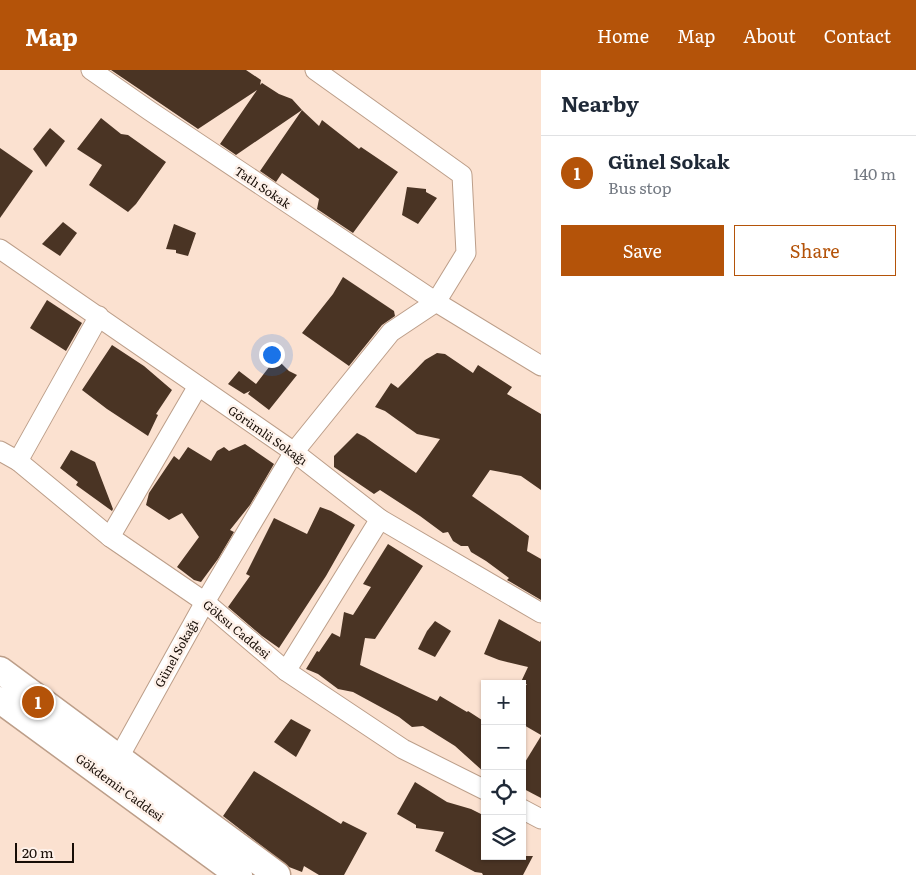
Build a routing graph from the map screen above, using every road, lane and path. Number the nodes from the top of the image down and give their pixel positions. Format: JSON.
{"nodes":[{"id":1,"x":92,"y":70,"type":"edge"},
{"id":2,"x":315,"y":70,"type":"edge"},
{"id":3,"x":0,"y":249,"type":"edge"},
{"id":4,"x":436,"y":302,"type":"junction"},
{"id":5,"x":99,"y":316,"type":"junction"},
{"id":6,"x":541,"y":366,"type":"edge"},
{"id":7,"x":198,"y":386,"type":"junction"},
{"id":8,"x":0,"y":451,"type":"edge"},
{"id":9,"x":294,"y":452,"type":"junction"},
{"id":10,"x":18,"y":461,"type":"junction"},
{"id":11,"x":380,"y":519,"type":"junction"},
{"id":12,"x":110,"y":536,"type":"junction"},
{"id":13,"x":205,"y":602,"type":"junction"},
{"id":14,"x":541,"y":613,"type":"edge"},
{"id":15,"x":0,"y":670,"type":"edge"},
{"id":16,"x":286,"y":671,"type":"junction"},
{"id":17,"x":0,"y":700,"type":"edge"},
{"id":18,"x":113,"y":767,"type":"junction"},
{"id":19,"x":481,"y":788,"type":"edge"},
{"id":20,"x":526,"y":811,"type":"edge"},
{"id":21,"x":541,"y":819,"type":"edge"},
{"id":22,"x":239,"y":875,"type":"edge"},
{"id":23,"x":277,"y":875,"type":"edge"}],
"edges":[{"from":1,"to":4,"type":"street","name":"Tatlı Sokak"},
{"from":2,"to":4,"type":"street"},
{"from":3,"to":5,"type":"street","name":"Görümlü Sokağı"},
{"from":4,"to":6,"type":"street","name":"Tatlı Sokak"},
{"from":4,"to":9,"type":"street","name":"Günel Sokağı"},
{"from":5,"to":7,"type":"street","name":"Görümlü Sokağı"},
{"from":5,"to":10,"type":"street"},
{"from":7,"to":9,"type":"street","name":"Görümlü Sokağı"},
{"from":7,"to":12,"type":"street"},
{"from":8,"to":10,"type":"street","name":"Göksu Caddesi"},
{"from":9,"to":11,"type":"street","name":"Görümlü Sokağı"},
{"from":9,"to":13,"type":"street","name":"Günel Sokağı"},
{"from":10,"to":12,"type":"street","name":"Göksu Caddesi"},
{"from":11,"to":14,"type":"street","name":"Görümlü Sokağı"},
{"from":11,"to":16,"type":"street"},
{"from":12,"to":13,"type":"street","name":"Göksu Caddesi"},
{"from":13,"to":16,"type":"street","name":"Göksu Caddesi"},
{"from":13,"to":18,"type":"street","name":"Günel Sokağı"},
{"from":15,"to":18,"type":"main road"},
{"from":16,"to":19,"type":"street","name":"Göksu Caddesi"},
{"from":17,"to":18,"type":"main road","name":"Gökdemir Caddesi"},
{"from":18,"to":22,"type":"main road","name":"Gökdemir Caddesi"},
{"from":18,"to":23,"type":"main road"},
{"from":20,"to":21,"type":"street"}]}
